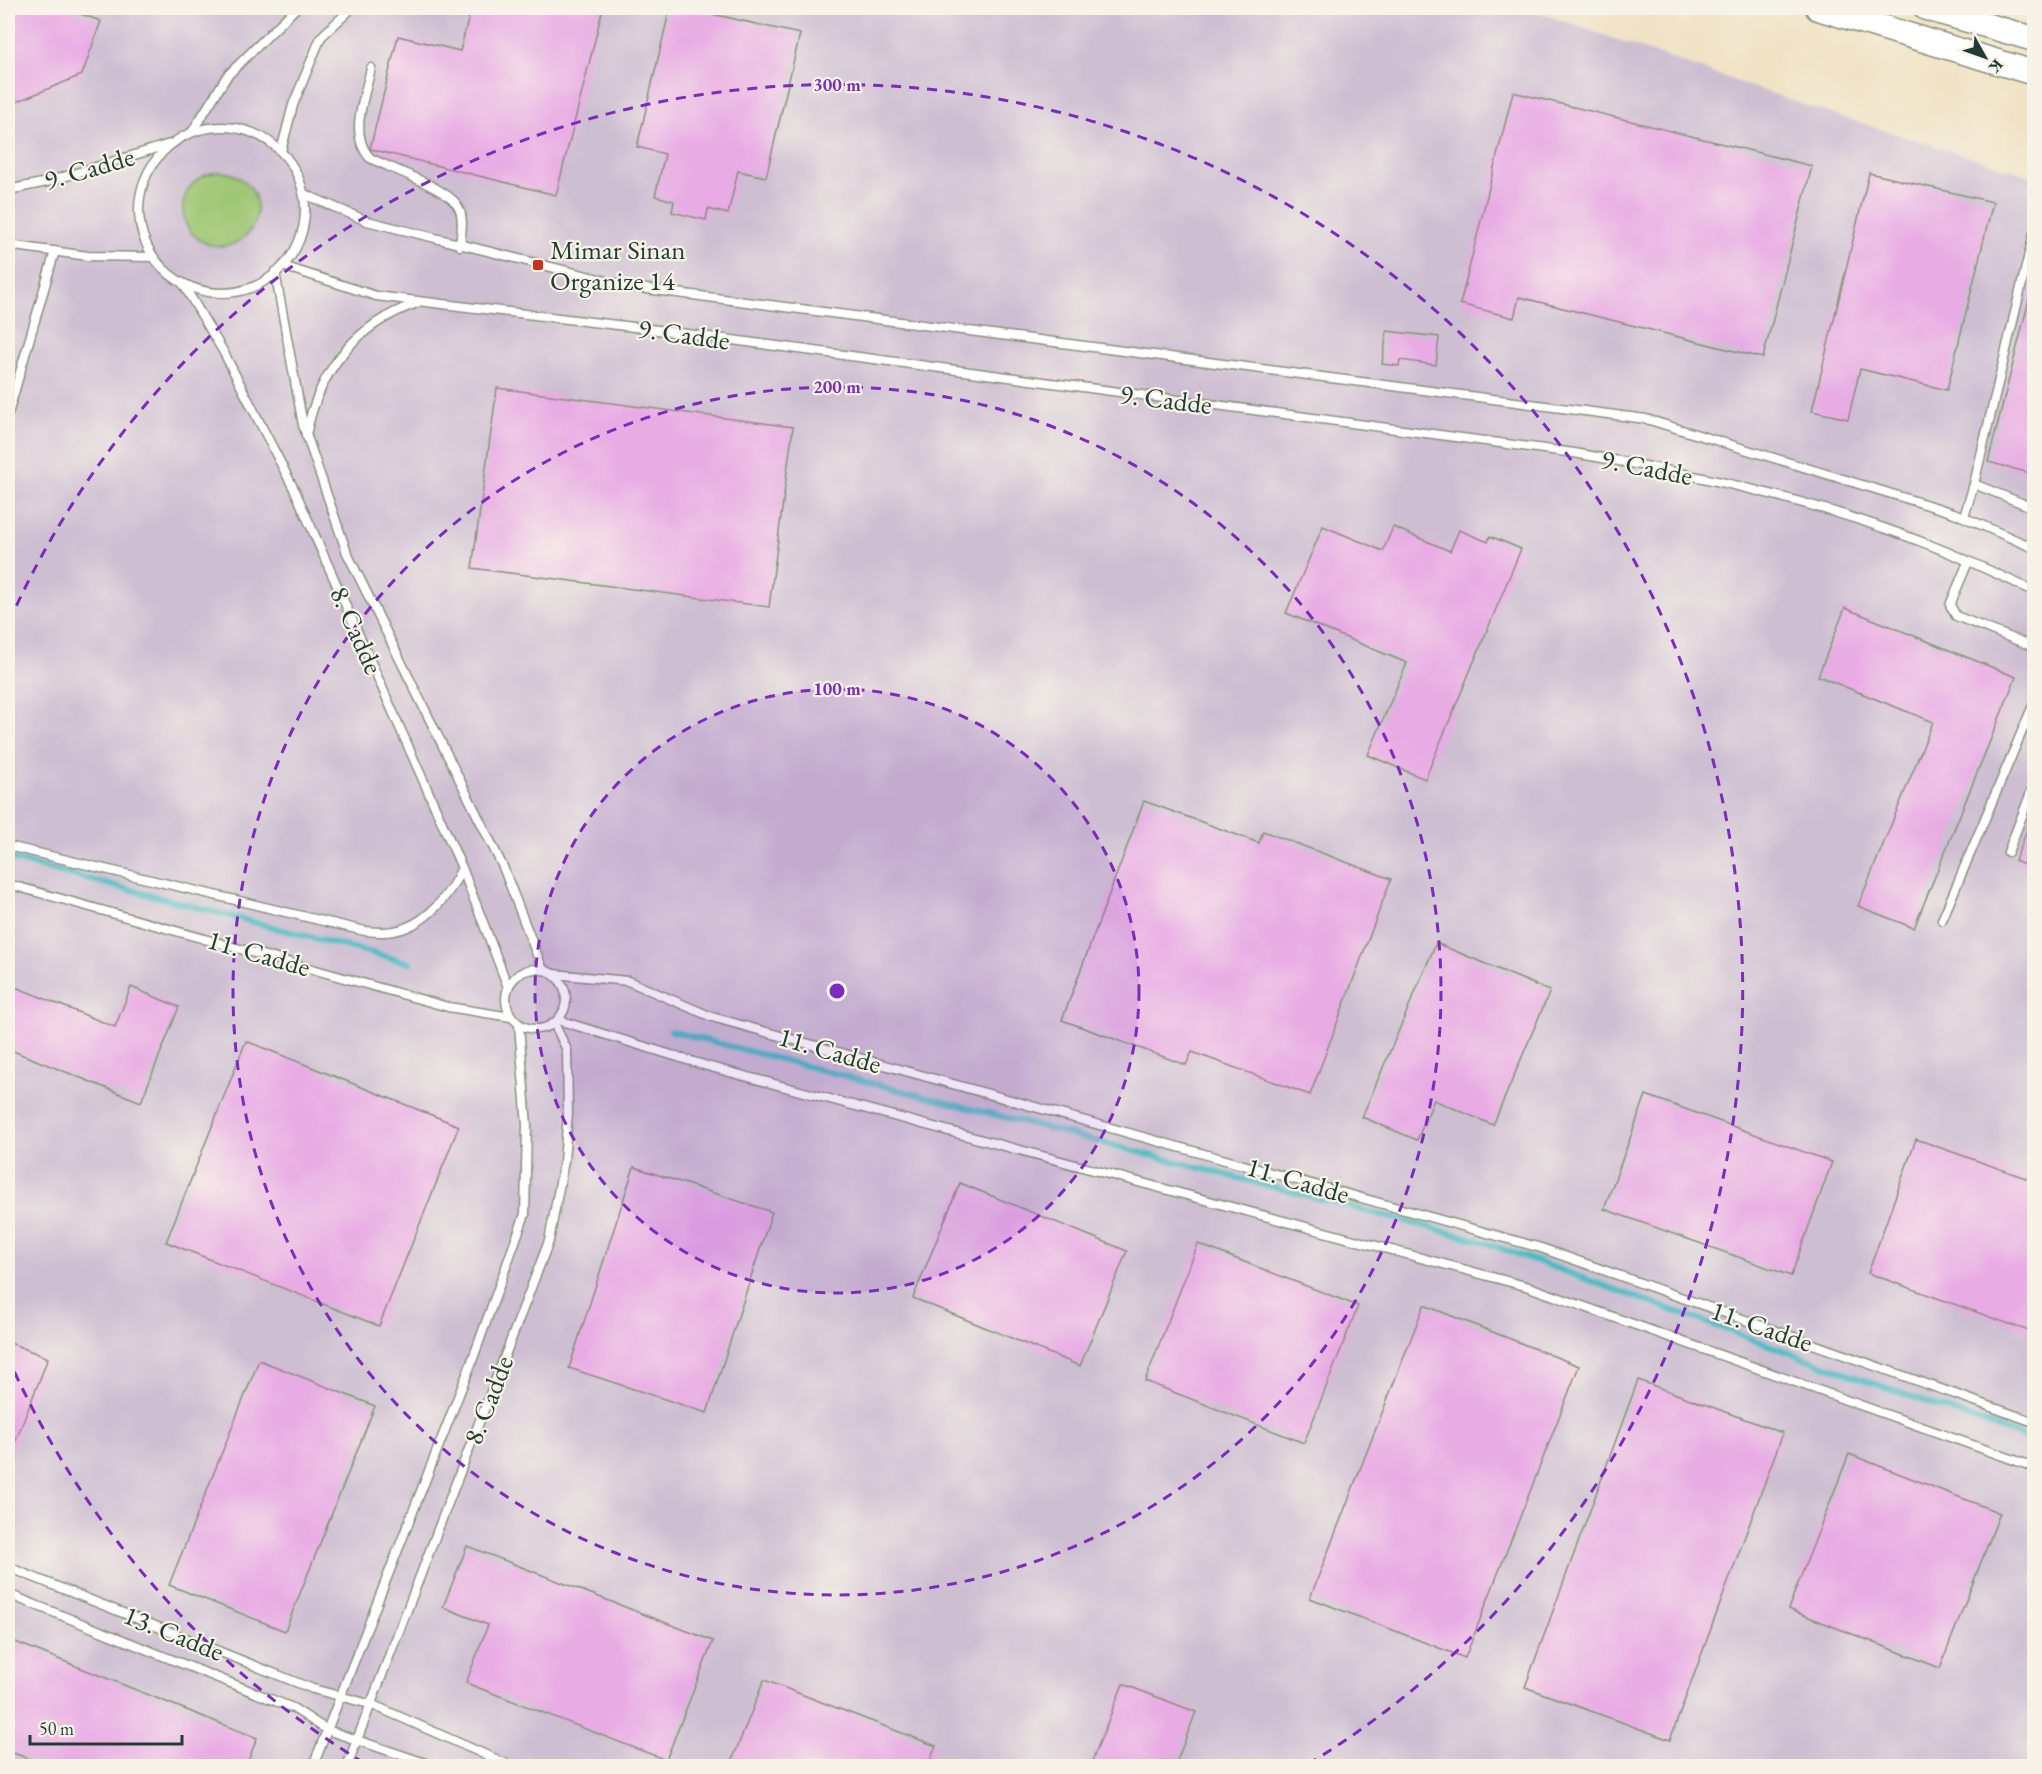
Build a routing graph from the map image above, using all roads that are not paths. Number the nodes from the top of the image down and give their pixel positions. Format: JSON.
{"nodes":[{"id":1,"x":296,"y":8,"type":"edge"},
{"id":2,"x":352,"y":8,"type":"edge"},
{"id":3,"x":1818,"y":8,"type":"edge"},
{"id":4,"x":1926,"y":8,"type":"edge"},
{"id":5,"x":2034,"y":39,"type":"edge"},
{"id":6,"x":370,"y":68,"type":"dead end"},
{"id":7,"x":2034,"y":73,"type":"edge"},
{"id":8,"x":192,"y":132,"type":"junction"},
{"id":9,"x":170,"y":144,"type":"junction"},
{"id":10,"x":281,"y":151,"type":"junction"},
{"id":11,"x":8,"y":190,"type":"edge"},
{"id":12,"x":304,"y":194,"type":"junction"},
{"id":13,"x":2034,"y":233,"type":"edge"},
{"id":14,"x":8,"y":245,"type":"edge"},
{"id":15,"x":460,"y":246,"type":"junction"},
{"id":16,"x":55,"y":251,"type":"junction"},
{"id":17,"x":153,"y":257,"type":"junction"},
{"id":18,"x":283,"y":266,"type":"junction"},
{"id":19,"x":275,"y":272,"type":"junction"},
{"id":20,"x":183,"y":284,"type":"junction"},
{"id":21,"x":420,"y":302,"type":"junction"},
{"id":22,"x":8,"y":414,"type":"edge"},
{"id":23,"x":306,"y":435,"type":"junction"},
{"id":24,"x":1974,"y":484,"type":"junction"},
{"id":25,"x":2034,"y":508,"type":"edge"},
{"id":26,"x":1964,"y":517,"type":"junction"},
{"id":27,"x":2034,"y":548,"type":"edge"},
{"id":28,"x":1968,"y":562,"type":"junction"},
{"id":29,"x":2034,"y":591,"type":"edge"},
{"id":30,"x":2034,"y":647,"type":"edge"},
{"id":31,"x":2034,"y":703,"type":"edge"},
{"id":32,"x":2034,"y":784,"type":"edge"},
{"id":33,"x":8,"y":846,"type":"edge"},
{"id":34,"x":2008,"y":852,"type":"dead end"},
{"id":35,"x":462,"y":868,"type":"junction"},
{"id":36,"x":8,"y":884,"type":"edge"},
{"id":37,"x":1942,"y":920,"type":"dead end"},
{"id":38,"x":543,"y":970,"type":"junction"},
{"id":39,"x":553,"y":974,"type":"junction"},
{"id":40,"x":508,"y":987,"type":"junction"},
{"id":41,"x":511,"y":1017,"type":"junction"},
{"id":42,"x":556,"y":1021,"type":"junction"},
{"id":43,"x":519,"y":1024,"type":"junction"},
{"id":44,"x":2034,"y":1422,"type":"edge"},
{"id":45,"x":2034,"y":1467,"type":"edge"},
{"id":46,"x":8,"y":1567,"type":"edge"},
{"id":47,"x":8,"y":1594,"type":"edge"},
{"id":48,"x":341,"y":1694,"type":"junction"},
{"id":49,"x":373,"y":1705,"type":"junction"},
{"id":50,"x":327,"y":1730,"type":"junction"},
{"id":51,"x":358,"y":1740,"type":"junction"},
{"id":52,"x":313,"y":1767,"type":"edge"},
{"id":53,"x":347,"y":1767,"type":"edge"},
{"id":54,"x":434,"y":1767,"type":"edge"},
{"id":55,"x":511,"y":1767,"type":"edge"}],
"edges":[{"from":1,"to":8,"type":"lane"},
{"from":2,"to":10,"type":"lane"},
{"from":3,"to":7,"type":"street"},
{"from":4,"to":5,"type":"street"},
{"from":6,"to":15,"type":"lane"},
{"from":8,"to":9,"type":"lane"},
{"from":8,"to":10,"type":"lane"},
{"from":9,"to":11,"type":"lane","name":"9. Cadde"},
{"from":9,"to":17,"type":"lane"},
{"from":10,"to":12,"type":"lane"},
{"from":12,"to":15,"type":"lane","name":"9. Cadde"},
{"from":12,"to":18,"type":"lane"},
{"from":13,"to":24,"type":"lane"},
{"from":14,"to":16,"type":"lane"},
{"from":15,"to":26,"type":"lane","name":"9. Cadde"},
{"from":16,"to":17,"type":"lane"},
{"from":16,"to":22,"type":"lane"},
{"from":17,"to":20,"type":"lane"},
{"from":18,"to":19,"type":"lane"},
{"from":18,"to":21,"type":"lane","name":"9. Cadde"},
{"from":19,"to":20,"type":"lane"},
{"from":19,"to":23,"type":"lane","name":"8. Cadde"},
{"from":20,"to":35,"type":"lane","name":"8. Cadde"},
{"from":21,"to":23,"type":"lane"},
{"from":21,"to":28,"type":"lane","name":"9. Cadde"},
{"from":23,"to":38,"type":"lane","name":"8. Cadde"},
{"from":24,"to":25,"type":"lane"},
{"from":24,"to":26,"type":"lane"},
{"from":26,"to":27,"type":"lane","name":"9. Cadde"},
{"from":28,"to":29,"type":"lane","name":"9. Cadde"},
{"from":28,"to":30,"type":"lane"},
{"from":31,"to":37,"type":"lane"},
{"from":32,"to":34,"type":"lane"},
{"from":33,"to":35,"type":"lane","name":"11. Cadde"},
{"from":35,"to":40,"type":"lane","name":"8. Cadde"},
{"from":36,"to":41,"type":"lane","name":"11. Cadde"},
{"from":38,"to":39,"type":"lane"},
{"from":38,"to":40,"type":"lane"},
{"from":39,"to":42,"type":"lane"},
{"from":39,"to":44,"type":"lane","name":"11. Cadde"},
{"from":40,"to":41,"type":"lane"},
{"from":41,"to":43,"type":"lane"},
{"from":42,"to":43,"type":"lane"},
{"from":42,"to":45,"type":"lane","name":"11. Cadde"},
{"from":42,"to":49,"type":"lane","name":"8. Cadde"},
{"from":43,"to":48,"type":"lane","name":"8. Cadde"},
{"from":46,"to":48,"type":"lane","name":"13. Cadde"},
{"from":47,"to":50,"type":"lane","name":"13. Cadde"},
{"from":48,"to":49,"type":"lane","name":"13. Cadde"},
{"from":48,"to":50,"type":"lane","name":"8. Cadde"},
{"from":49,"to":51,"type":"lane","name":"8. Cadde"},
{"from":49,"to":55,"type":"lane"},
{"from":50,"to":51,"type":"lane","name":"13. Cadde"},
{"from":50,"to":52,"type":"lane","name":"8. Cadde"},
{"from":51,"to":53,"type":"lane","name":"8. Cadde"},
{"from":51,"to":54,"type":"lane"}]}
